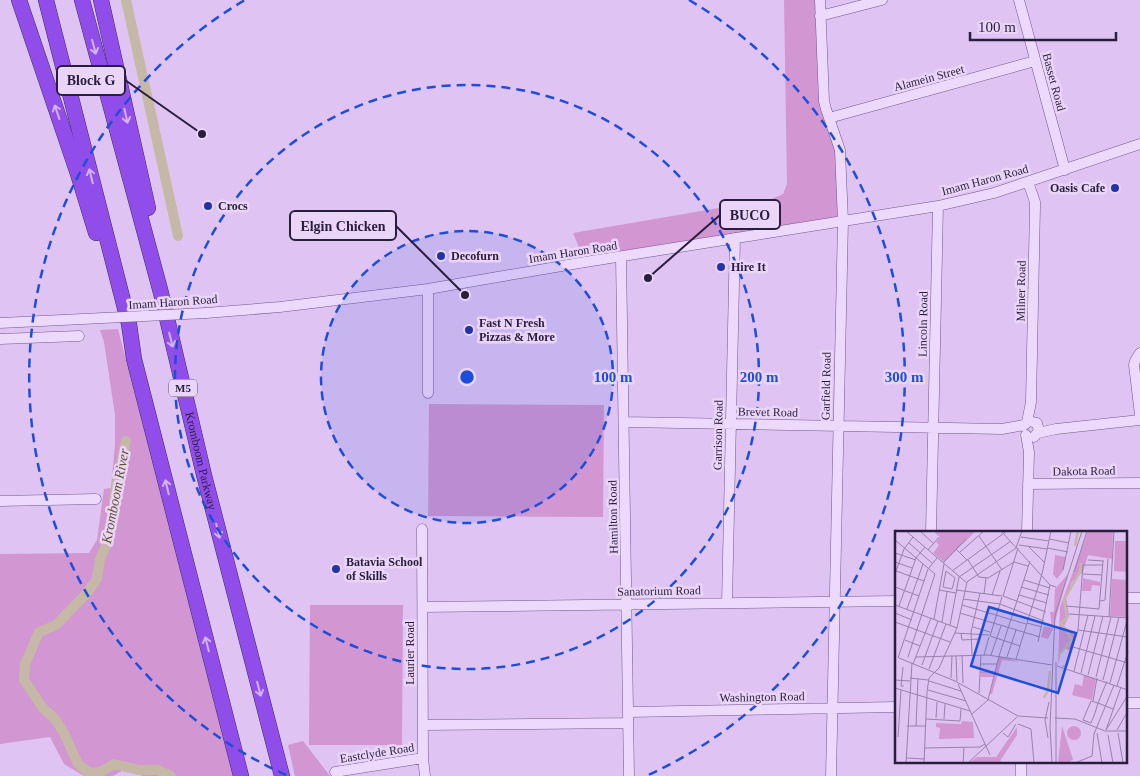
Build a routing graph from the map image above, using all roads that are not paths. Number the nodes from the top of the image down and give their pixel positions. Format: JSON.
{"nodes":[{"id":1,"x":19,"y":0,"type":"edge"},
{"id":2,"x":46,"y":0,"type":"edge"},
{"id":3,"x":82,"y":0,"type":"edge"},
{"id":4,"x":101,"y":0,"type":"edge"},
{"id":5,"x":820,"y":0,"type":"edge"},
{"id":6,"x":882,"y":0,"type":"edge"},
{"id":7,"x":1019,"y":0,"type":"edge"},
{"id":8,"x":820,"y":16,"type":"junction"},
{"id":9,"x":1035,"y":62,"type":"junction"},
{"id":10,"x":829,"y":118,"type":"junction"},
{"id":11,"x":1140,"y":144,"type":"edge"},
{"id":12,"x":1065,"y":170,"type":"junction"},
{"id":13,"x":1028,"y":182,"type":"junction"},
{"id":14,"x":938,"y":206,"type":"junction"},
{"id":15,"x":842,"y":221,"type":"junction"},
{"id":16,"x":735,"y":238,"type":"junction"},
{"id":17,"x":620,"y":257,"type":"junction"},
{"id":18,"x":428,"y":289,"type":"junction"},
{"id":19,"x":161,"y":293,"type":"junction"},
{"id":20,"x":0,"y":323,"type":"edge"},
{"id":21,"x":80,"y":336,"type":"dead end"},
{"id":22,"x":0,"y":339,"type":"edge"},
{"id":23,"x":1140,"y":353,"type":"edge"},
{"id":24,"x":134,"y":359,"type":"junction"},
{"id":25,"x":428,"y":393,"type":"dead end"},
{"id":26,"x":1140,"y":415,"type":"edge"},
{"id":27,"x":1140,"y":420,"type":"edge"},
{"id":28,"x":624,"y":422,"type":"junction"},
{"id":29,"x":730,"y":424,"type":"junction"},
{"id":30,"x":838,"y":426,"type":"junction"},
{"id":31,"x":934,"y":428,"type":"junction"},
{"id":32,"x":1031,"y":429,"type":"junction"},
{"id":33,"x":1140,"y":482,"type":"edge"},
{"id":34,"x":1028,"y":484,"type":"junction"},
{"id":35,"x":96,"y":499,"type":"dead end"},
{"id":36,"x":0,"y":501,"type":"edge"},
{"id":37,"x":422,"y":529,"type":"dead end"},
{"id":38,"x":932,"y":531,"type":"edge"},
{"id":39,"x":1027,"y":531,"type":"edge"},
{"id":40,"x":895,"y":601,"type":"edge"},
{"id":41,"x":727,"y":602,"type":"junction"},
{"id":42,"x":834,"y":602,"type":"junction"},
{"id":43,"x":626,"y":604,"type":"junction"},
{"id":44,"x":423,"y":607,"type":"junction"},
{"id":45,"x":895,"y":707,"type":"edge"},
{"id":46,"x":833,"y":708,"type":"junction"},
{"id":47,"x":628,"y":712,"type":"junction"},
{"id":48,"x":628,"y":723,"type":"junction"},
{"id":49,"x":423,"y":725,"type":"junction"},
{"id":50,"x":423,"y":758,"type":"junction"},
{"id":51,"x":334,"y":772,"type":"dead end"},
{"id":52,"x":241,"y":776,"type":"edge"},
{"id":53,"x":282,"y":776,"type":"edge"},
{"id":54,"x":425,"y":776,"type":"edge"},
{"id":55,"x":629,"y":776,"type":"edge"},
{"id":56,"x":831,"y":776,"type":"edge"}],
"edges":[{"from":24,"to":1,"type":"highway","one_way":true},
{"from":24,"to":2,"type":"highway","one_way":true},
{"from":3,"to":19,"type":"highway","name":"Kromboom Parkway","number":"M5","one_way":true},
{"from":4,"to":19,"type":"highway","one_way":true},
{"from":5,"to":8,"type":"street","name":"Garfield Road"},
{"from":6,"to":8,"type":"street"},
{"from":7,"to":9,"type":"street","name":"Basset Road"},
{"from":8,"to":10,"type":"street","name":"Garfield Road"},
{"from":9,"to":10,"type":"street","name":"Alamein Street"},
{"from":9,"to":12,"type":"street","name":"Basset Road"},
{"from":10,"to":15,"type":"street","name":"Garfield Road"},
{"from":11,"to":12,"type":"street","name":"Imam Haron Road"},
{"from":12,"to":13,"type":"street","name":"Imam Haron Road"},
{"from":13,"to":14,"type":"street","name":"Imam Haron Road"},
{"from":13,"to":32,"type":"street","name":"Milner Road"},
{"from":14,"to":15,"type":"street","name":"Imam Haron Road"},
{"from":14,"to":31,"type":"street","name":"Lincoln Road"},
{"from":15,"to":16,"type":"street","name":"Imam Haron Road"},
{"from":15,"to":30,"type":"street","name":"Garfield Road"},
{"from":16,"to":17,"type":"street","name":"Imam Haron Road"},
{"from":16,"to":29,"type":"street","name":"Garrison Road"},
{"from":17,"to":18,"type":"street","name":"Imam Haron Road"},
{"from":17,"to":28,"type":"street","name":"Hamilton Road"},
{"from":18,"to":20,"type":"street","name":"Imam Haron Road","bridge":true},
{"from":18,"to":25,"type":"street"},
{"from":19,"to":53,"type":"highway","name":"Kromboom Parkway","number":"M5","one_way":true},
{"from":21,"to":22,"type":"street"},
{"from":23,"to":26,"type":"street"},
{"from":52,"to":24,"type":"highway","one_way":true},
{"from":27,"to":32,"type":"street","name":"Brevet Road"},
{"from":28,"to":29,"type":"street","name":"Brevet Road"},
{"from":28,"to":43,"type":"street","name":"Hamilton Road"},
{"from":29,"to":30,"type":"street","name":"Brevet Road"},
{"from":29,"to":41,"type":"street","name":"Garrison Road"},
{"from":30,"to":31,"type":"street","name":"Brevet Road"},
{"from":30,"to":42,"type":"street","name":"Garfield Road"},
{"from":31,"to":32,"type":"street","name":"Brevet Road"},
{"from":31,"to":38,"type":"street","name":"Lincoln Road"},
{"from":32,"to":34,"type":"street","name":"Milner Road"},
{"from":33,"to":34,"type":"street","name":"Dakota Road"},
{"from":34,"to":39,"type":"street","name":"Milner Road"},
{"from":35,"to":36,"type":"street"},
{"from":37,"to":44,"type":"street","name":"Laurier Road"},
{"from":40,"to":42,"type":"street","name":"Sanatorium Road"},
{"from":41,"to":42,"type":"street","name":"Sanatorium Road"},
{"from":41,"to":43,"type":"street","name":"Sanatorium Road"},
{"from":42,"to":46,"type":"street","name":"Garfield Road"},
{"from":43,"to":44,"type":"street","name":"Sanatorium Road"},
{"from":43,"to":47,"type":"street","name":"Hamilton Road"},
{"from":44,"to":49,"type":"street","name":"Laurier Road"},
{"from":45,"to":46,"type":"street","name":"Washington Road"},
{"from":46,"to":47,"type":"street","name":"Washington Road"},
{"from":46,"to":56,"type":"street","name":"Garfield Road"},
{"from":47,"to":48,"type":"street","name":"Hamilton Road"},
{"from":48,"to":49,"type":"street"},
{"from":48,"to":55,"type":"street","name":"Hamilton Road"},
{"from":49,"to":50,"type":"street","name":"Laurier Road"},
{"from":50,"to":51,"type":"street","name":"Eastclyde Road"},
{"from":50,"to":54,"type":"street","name":"Laurier Road"}]}
